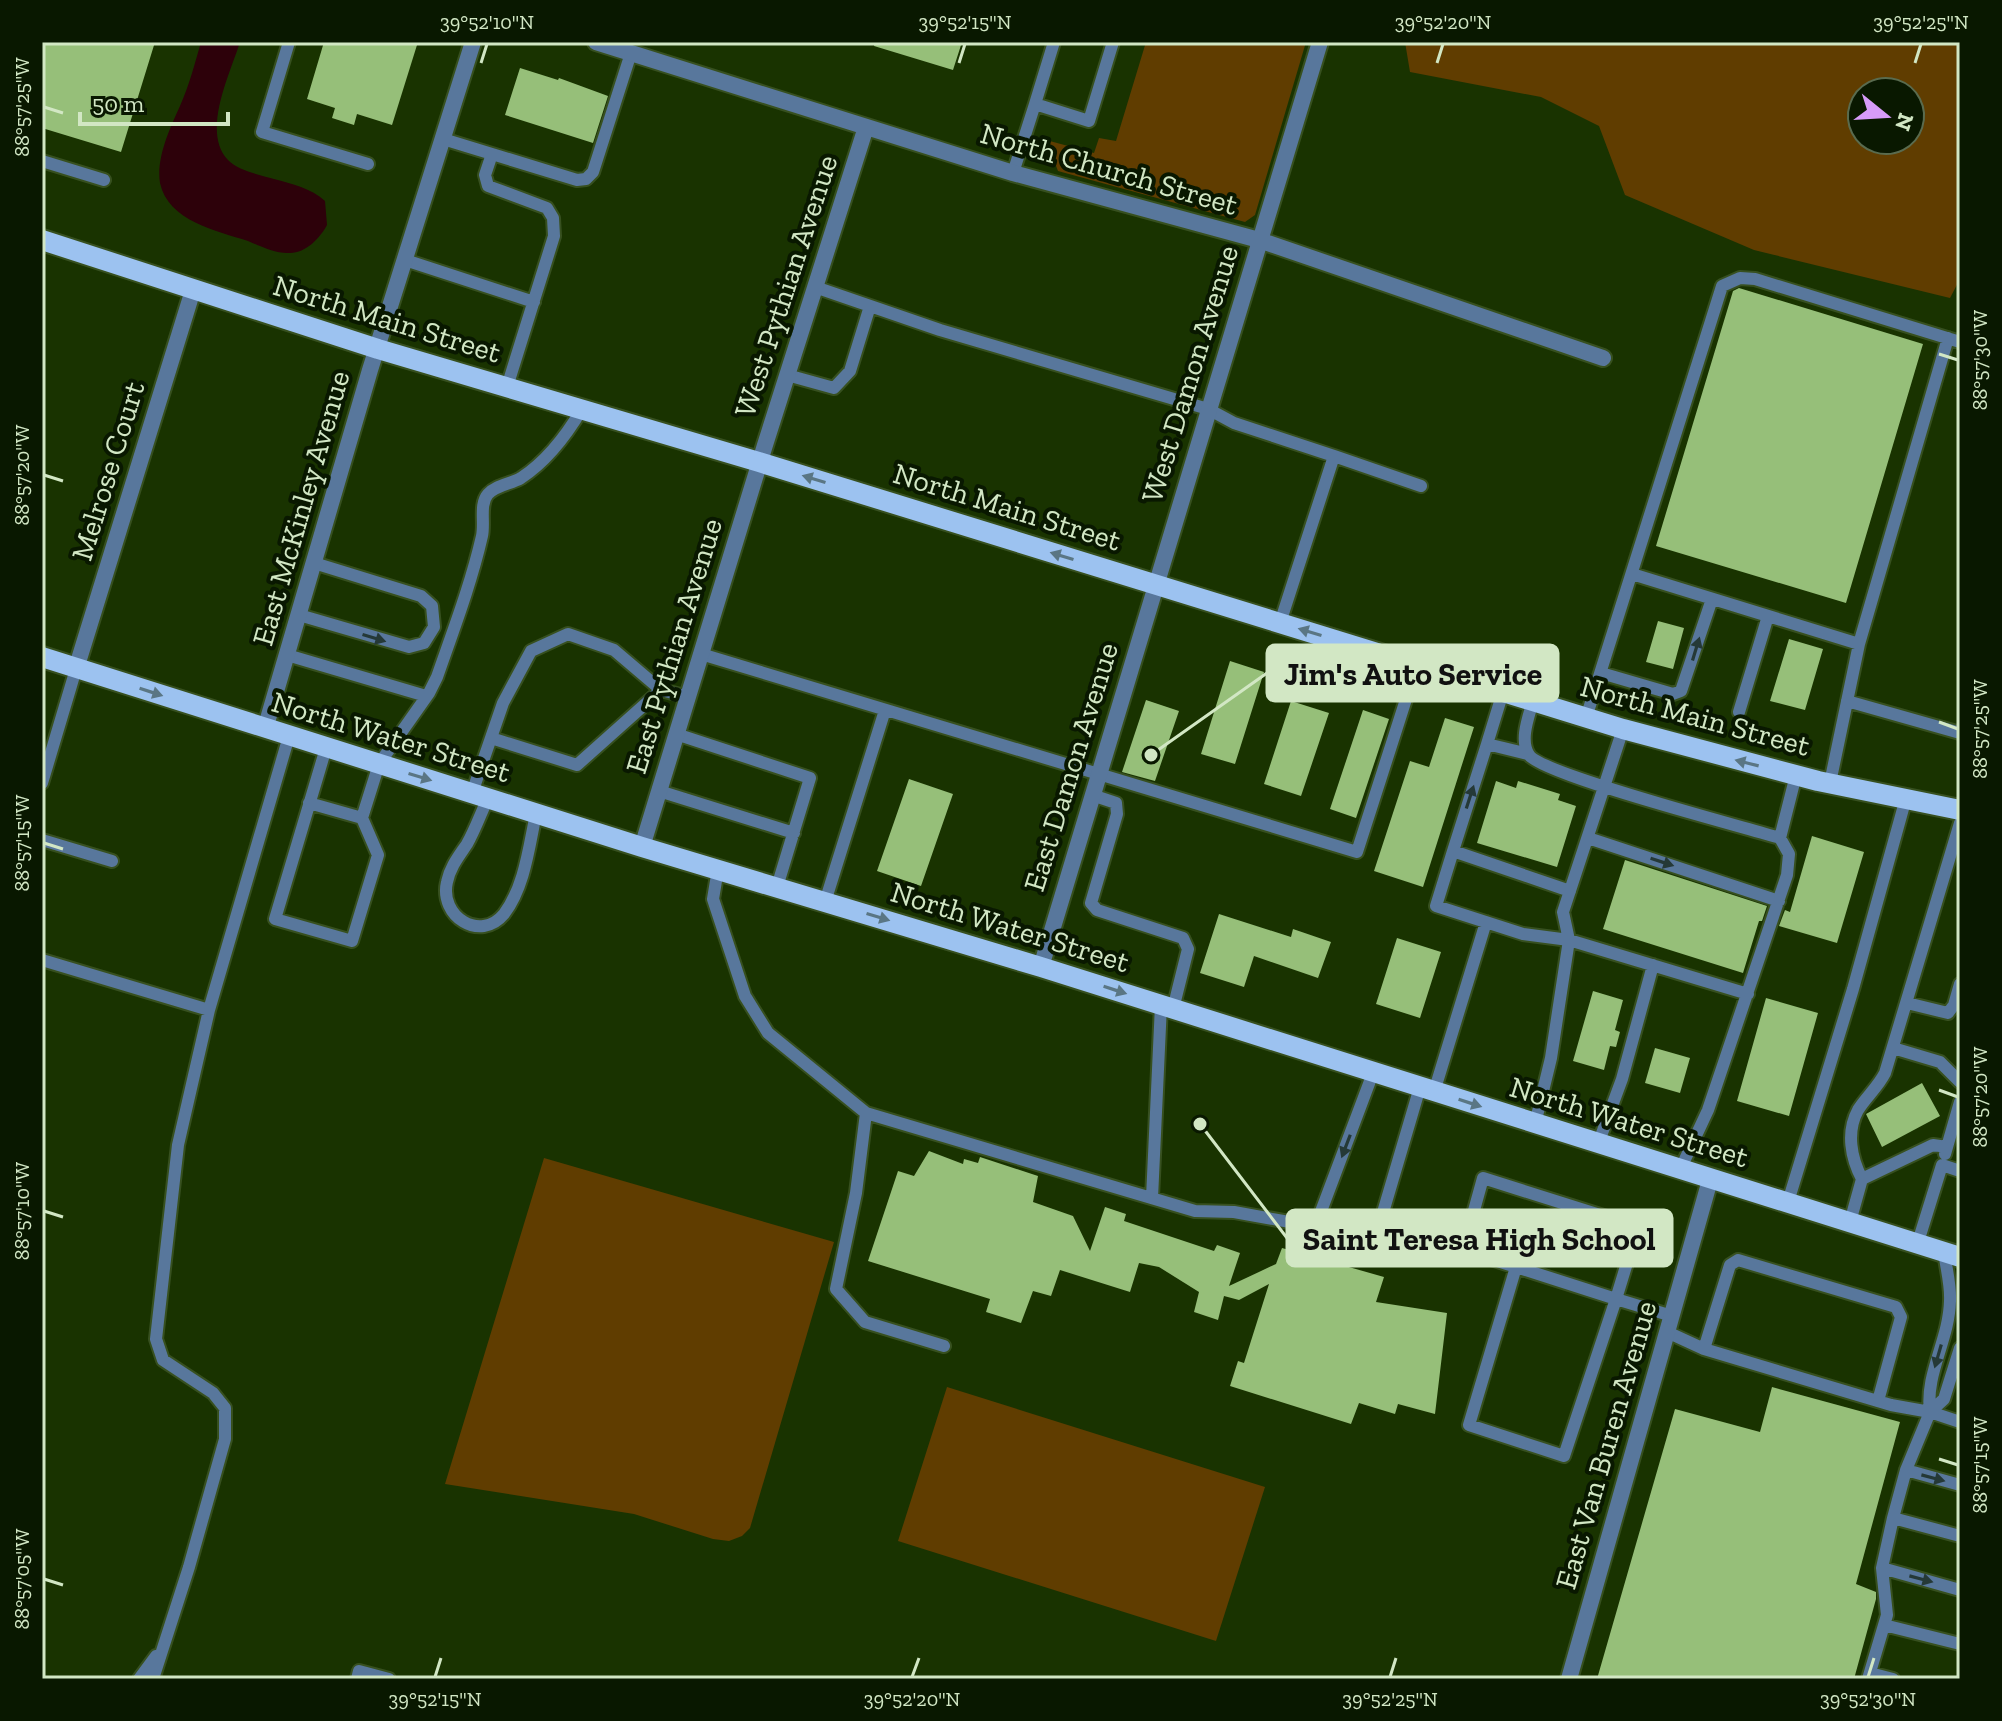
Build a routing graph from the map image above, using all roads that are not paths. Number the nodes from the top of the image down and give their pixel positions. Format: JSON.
{"nodes":[{"id":1,"x":289,"y":42,"type":"edge"},
{"id":2,"x":473,"y":42,"type":"edge"},
{"id":3,"x":596,"y":42,"type":"edge"},
{"id":4,"x":1054,"y":42,"type":"edge"},
{"id":5,"x":1113,"y":42,"type":"edge"},
{"id":6,"x":1320,"y":42,"type":"edge"},
{"id":7,"x":631,"y":53,"type":"junction"},
{"id":8,"x":1035,"y":104,"type":"junction"},
{"id":9,"x":866,"y":127,"type":"junction"},
{"id":10,"x":443,"y":139,"type":"junction"},
{"id":11,"x":492,"y":154,"type":"junction"},
{"id":12,"x":42,"y":161,"type":"edge"},
{"id":13,"x":368,"y":164,"type":"dead end"},
{"id":14,"x":1013,"y":173,"type":"junction"},
{"id":15,"x":104,"y":180,"type":"dead end"},
{"id":16,"x":42,"y":240,"type":"edge"},
{"id":17,"x":1259,"y":240,"type":"junction"},
{"id":18,"x":405,"y":260,"type":"junction"},
{"id":19,"x":815,"y":287,"type":"junction"},
{"id":20,"x":193,"y":290,"type":"junction"},
{"id":21,"x":534,"y":302,"type":"junction"},
{"id":22,"x":870,"y":306,"type":"junction"},
{"id":23,"x":1954,"y":340,"type":"edge"},
{"id":24,"x":378,"y":349,"type":"junction"},
{"id":25,"x":1603,"y":358,"type":"dead end"},
{"id":26,"x":787,"y":375,"type":"junction"},
{"id":27,"x":507,"y":387,"type":"junction"},
{"id":28,"x":582,"y":409,"type":"junction"},
{"id":29,"x":1208,"y":409,"type":"junction"},
{"id":30,"x":1334,"y":456,"type":"junction"},
{"id":31,"x":759,"y":462,"type":"junction"},
{"id":32,"x":1421,"y":486,"type":"dead end"},
{"id":33,"x":314,"y":563,"type":"junction"},
{"id":34,"x":1632,"y":574,"type":"junction"},
{"id":35,"x":1155,"y":584,"type":"junction"},
{"id":36,"x":1712,"y":599,"type":"junction"},
{"id":37,"x":299,"y":615,"type":"junction"},
{"id":38,"x":1768,"y":616,"type":"junction"},
{"id":39,"x":1280,"y":623,"type":"junction"},
{"id":40,"x":434,"y":627,"type":"junction"},
{"id":41,"x":452,"y":632,"type":"junction"},
{"id":42,"x":1859,"y":644,"type":"junction"},
{"id":43,"x":701,"y":654,"type":"junction"},
{"id":44,"x":287,"y":655,"type":"junction"},
{"id":45,"x":42,"y":657,"type":"edge"},
{"id":46,"x":1417,"y":665,"type":"junction"},
{"id":47,"x":76,"y":669,"type":"junction"},
{"id":48,"x":1601,"y":673,"type":"junction"},
{"id":49,"x":661,"y":690,"type":"junction"},
{"id":50,"x":1503,"y":692,"type":"junction"},
{"id":51,"x":426,"y":696,"type":"junction"},
{"id":52,"x":688,"y":697,"type":"junction"},
{"id":53,"x":1533,"y":701,"type":"junction"},
{"id":54,"x":1847,"y":701,"type":"junction"},
{"id":55,"x":885,"y":710,"type":"junction"},
{"id":56,"x":1739,"y":712,"type":"dead end"},
{"id":57,"x":1586,"y":718,"type":"junction"},
{"id":58,"x":265,"y":729,"type":"junction"},
{"id":59,"x":1623,"y":729,"type":"junction"},
{"id":60,"x":1960,"y":733,"type":"edge"},
{"id":61,"x":676,"y":734,"type":"junction"},
{"id":62,"x":289,"y":736,"type":"junction"},
{"id":63,"x":491,"y":738,"type":"junction"},
{"id":64,"x":1487,"y":744,"type":"junction"},
{"id":65,"x":326,"y":748,"type":"junction"},
{"id":66,"x":1528,"y":754,"type":"junction"},
{"id":67,"x":379,"y":764,"type":"junction"},
{"id":68,"x":1098,"y":774,"type":"junction"},
{"id":69,"x":1796,"y":775,"type":"junction"},
{"id":70,"x":42,"y":783,"type":"edge"},
{"id":71,"x":1830,"y":783,"type":"junction"},
{"id":72,"x":1604,"y":787,"type":"junction"},
{"id":73,"x":659,"y":791,"type":"junction"},
{"id":74,"x":1092,"y":795,"type":"junction"},
{"id":75,"x":480,"y":796,"type":"junction"},
{"id":76,"x":1906,"y":798,"type":"junction"},
{"id":77,"x":309,"y":803,"type":"junction"},
{"id":78,"x":1960,"y":810,"type":"edge"},
{"id":79,"x":536,"y":814,"type":"junction"},
{"id":80,"x":362,"y":818,"type":"junction"},
{"id":81,"x":1960,"y":823,"type":"edge"},
{"id":82,"x":794,"y":833,"type":"junction"},
{"id":83,"x":1588,"y":838,"type":"junction"},
{"id":84,"x":1780,"y":838,"type":"junction"},
{"id":85,"x":42,"y":840,"type":"edge"},
{"id":86,"x":642,"y":847,"type":"junction"},
{"id":87,"x":1453,"y":851,"type":"junction"},
{"id":88,"x":112,"y":861,"type":"dead end"},
{"id":89,"x":718,"y":869,"type":"junction"},
{"id":90,"x":1945,"y":872,"type":"junction"},
{"id":91,"x":1960,"y":874,"type":"edge"},
{"id":92,"x":777,"y":887,"type":"junction"},
{"id":93,"x":1570,"y":891,"type":"junction"},
{"id":94,"x":1779,"y":901,"type":"junction"},
{"id":95,"x":825,"y":902,"type":"junction"},
{"id":96,"x":1486,"y":922,"type":"junction"},
{"id":97,"x":1569,"y":940,"type":"junction"},
{"id":98,"x":42,"y":960,"type":"edge"},
{"id":99,"x":1653,"y":965,"type":"junction"},
{"id":100,"x":1041,"y":967,"type":"junction"},
{"id":101,"x":1960,"y":984,"type":"edge"},
{"id":102,"x":1748,"y":994,"type":"junction"},
{"id":103,"x":1907,"y":1003,"type":"junction"},
{"id":104,"x":1167,"y":1007,"type":"junction"},
{"id":105,"x":209,"y":1010,"type":"junction"},
{"id":106,"x":1893,"y":1048,"type":"junction"},
{"id":107,"x":1373,"y":1073,"type":"junction"},
{"id":108,"x":1960,"y":1082,"type":"edge"},
{"id":109,"x":1427,"y":1089,"type":"junction"},
{"id":110,"x":1960,"y":1102,"type":"edge"},
{"id":111,"x":866,"y":1113,"type":"junction"},
{"id":112,"x":1535,"y":1124,"type":"junction"},
{"id":113,"x":1957,"y":1126,"type":"edge"},
{"id":114,"x":1598,"y":1144,"type":"junction"},
{"id":115,"x":1947,"y":1147,"type":"junction"},
{"id":116,"x":1942,"y":1165,"type":"junction"},
{"id":117,"x":1680,"y":1170,"type":"junction"},
{"id":118,"x":1960,"y":1171,"type":"edge"},
{"id":119,"x":1862,"y":1179,"type":"junction"},
{"id":120,"x":1710,"y":1180,"type":"junction"},
{"id":121,"x":1152,"y":1198,"type":"junction"},
{"id":122,"x":1788,"y":1202,"type":"junction"},
{"id":123,"x":1850,"y":1222,"type":"junction"},
{"id":124,"x":1379,"y":1226,"type":"junction"},
{"id":125,"x":1314,"y":1230,"type":"junction"},
{"id":126,"x":1918,"y":1242,"type":"junction"},
{"id":127,"x":1463,"y":1250,"type":"junction"},
{"id":128,"x":1952,"y":1254,"type":"edge"},
{"id":129,"x":1516,"y":1267,"type":"junction"},
{"id":130,"x":1616,"y":1299,"type":"junction"},
{"id":131,"x":1669,"y":1324,"type":"junction"},
{"id":132,"x":944,"y":1346,"type":"dead end"},
{"id":133,"x":1960,"y":1348,"type":"edge"},
{"id":134,"x":1704,"y":1349,"type":"junction"},
{"id":135,"x":1878,"y":1401,"type":"junction"},
{"id":136,"x":1930,"y":1412,"type":"junction"},
{"id":137,"x":1960,"y":1422,"type":"edge"},
{"id":138,"x":1906,"y":1470,"type":"junction"},
{"id":139,"x":1960,"y":1485,"type":"edge"},
{"id":140,"x":1893,"y":1518,"type":"junction"},
{"id":141,"x":1960,"y":1536,"type":"edge"},
{"id":142,"x":1882,"y":1568,"type":"junction"},
{"id":143,"x":1960,"y":1590,"type":"edge"},
{"id":144,"x":1884,"y":1625,"type":"junction"},
{"id":145,"x":1960,"y":1644,"type":"edge"},
{"id":146,"x":164,"y":1645,"type":"junction"},
{"id":147,"x":1869,"y":1676,"type":"edge"},
{"id":148,"x":139,"y":1679,"type":"edge"},
{"id":149,"x":153,"y":1679,"type":"edge"},
{"id":150,"x":357,"y":1679,"type":"edge"},
{"id":151,"x":389,"y":1679,"type":"edge"},
{"id":152,"x":1569,"y":1679,"type":"edge"},
{"id":153,"x":1893,"y":1679,"type":"edge"}],
"edges":[{"from":1,"to":13,"type":"lane"},
{"from":2,"to":10,"type":"street","name":"East McKinley Avenue"},
{"from":3,"to":7,"type":"street","name":"North Church Street"},
{"from":4,"to":8,"type":"lane"},
{"from":5,"to":8,"type":"lane"},
{"from":6,"to":17,"type":"street","name":"West Damon Avenue"},
{"from":7,"to":9,"type":"street","name":"North Church Street"},
{"from":7,"to":11,"type":"lane"},
{"from":8,"to":14,"type":"lane"},
{"from":9,"to":14,"type":"street","name":"North Church Street"},
{"from":9,"to":19,"type":"street","name":"West Pythian Avenue"},
{"from":10,"to":11,"type":"lane"},
{"from":10,"to":18,"type":"street","name":"East McKinley Avenue"},
{"from":11,"to":21,"type":"lane"},
{"from":12,"to":15,"type":"lane"},
{"from":14,"to":17,"type":"street","name":"North Church Street"},
{"from":16,"to":20,"type":"main road","name":"North Main Street"},
{"from":17,"to":25,"type":"street","name":"North Church Street"},
{"from":17,"to":29,"type":"street","name":"West Damon Avenue"},
{"from":18,"to":21,"type":"lane"},
{"from":18,"to":24,"type":"street","name":"East McKinley Avenue"},
{"from":19,"to":22,"type":"lane"},
{"from":19,"to":26,"type":"street","name":"West Pythian Avenue"},
{"from":20,"to":24,"type":"main road","name":"North Main Street"},
{"from":20,"to":47,"type":"street","name":"Melrose Court"},
{"from":21,"to":27,"type":"lane"},
{"from":22,"to":26,"type":"lane"},
{"from":22,"to":29,"type":"lane"},
{"from":23,"to":34,"type":"lane"},
{"from":23,"to":42,"type":"lane"},
{"from":24,"to":27,"type":"main road","name":"North Main Street"},
{"from":24,"to":33,"type":"street","name":"East McKinley Avenue"},
{"from":26,"to":31,"type":"street","name":"West Pythian Avenue"},
{"from":27,"to":28,"type":"main road","name":"North Main Street"},
{"from":28,"to":31,"type":"main road","name":"North Main Street"},
{"from":28,"to":41,"type":"lane"},
{"from":29,"to":30,"type":"lane"},
{"from":29,"to":35,"type":"street","name":"West Damon Avenue"},
{"from":30,"to":32,"type":"lane"},
{"from":30,"to":39,"type":"lane"},
{"from":35,"to":31,"type":"main road","name":"North Main Street","one_way":true},
{"from":31,"to":43,"type":"street","name":"East Pythian Avenue"},
{"from":33,"to":37,"type":"street","name":"East McKinley Avenue"},
{"from":33,"to":40,"type":"lane"},
{"from":34,"to":36,"type":"lane"},
{"from":34,"to":48,"type":"lane"},
{"from":35,"to":39,"type":"main road","name":"North Main Street"},
{"from":35,"to":68,"type":"street","name":"East Damon Avenue"},
{"from":36,"to":38,"type":"lane"},
{"from":48,"to":36,"type":"lane","one_way":true},
{"from":37,"to":40,"type":"lane","one_way":true},
{"from":37,"to":44,"type":"street","name":"East McKinley Avenue"},
{"from":38,"to":42,"type":"lane"},
{"from":38,"to":56,"type":"lane"},
{"from":46,"to":39,"type":"main road","name":"North Main Street","one_way":true},
{"from":40,"to":41,"type":"lane"},
{"from":41,"to":51,"type":"lane"},
{"from":42,"to":54,"type":"lane"},
{"from":43,"to":52,"type":"street","name":"East Pythian Avenue"},
{"from":43,"to":55,"type":"lane"},
{"from":44,"to":51,"type":"lane"},
{"from":44,"to":58,"type":"street","name":"East McKinley Avenue"},
{"from":45,"to":47,"type":"main road","name":"North Water Street"},
{"from":46,"to":50,"type":"main road","name":"North Main Street"},
{"from":46,"to":68,"type":"lane"},
{"from":47,"to":58,"type":"main road","name":"North Water Street","one_way":true},
{"from":47,"to":70,"type":"lane"},
{"from":48,"to":57,"type":"lane"},
{"from":49,"to":52,"type":"lane"},
{"from":49,"to":63,"type":"lane"},
{"from":49,"to":63,"type":"lane"},
{"from":50,"to":53,"type":"main road","name":"North Main Street"},
{"from":50,"to":64,"type":"lane"},
{"from":51,"to":67,"type":"lane"},
{"from":52,"to":61,"type":"street","name":"East Pythian Avenue"},
{"from":53,"to":57,"type":"main road","name":"North Main Street"},
{"from":53,"to":66,"type":"lane"},
{"from":54,"to":60,"type":"lane"},
{"from":54,"to":71,"type":"lane"},
{"from":55,"to":68,"type":"lane"},
{"from":55,"to":95,"type":"lane"},
{"from":57,"to":59,"type":"main road","name":"North Main Street"},
{"from":58,"to":62,"type":"main road","name":"North Water Street"},
{"from":69,"to":59,"type":"main road","name":"North Main Street","one_way":true},
{"from":59,"to":72,"type":"lane"},
{"from":61,"to":73,"type":"street","name":"East Pythian Avenue"},
{"from":61,"to":82,"type":"lane"},
{"from":62,"to":65,"type":"main road","name":"North Water Street"},
{"from":62,"to":105,"type":"lane"},
{"from":63,"to":75,"type":"lane"},
{"from":64,"to":66,"type":"lane"},
{"from":87,"to":64,"type":"lane","one_way":true},
{"from":65,"to":67,"type":"main road","name":"North Water Street"},
{"from":65,"to":77,"type":"lane"},
{"from":66,"to":72,"type":"lane"},
{"from":67,"to":75,"type":"main road","name":"North Water Street","one_way":true},
{"from":67,"to":80,"type":"lane"},
{"from":68,"to":74,"type":"street","name":"East Damon Avenue"},
{"from":69,"to":71,"type":"main road","name":"North Main Street"},
{"from":69,"to":84,"type":"lane"},
{"from":71,"to":76,"type":"main road","name":"North Main Street"},
{"from":72,"to":83,"type":"lane"},
{"from":72,"to":84,"type":"lane"},
{"from":73,"to":82,"type":"lane"},
{"from":73,"to":86,"type":"street","name":"East Pythian Avenue"},
{"from":74,"to":100,"type":"street","name":"East Damon Avenue"},
{"from":74,"to":104,"type":"lane"},
{"from":75,"to":79,"type":"main road","name":"North Water Street"},
{"from":75,"to":79,"type":"lane"},
{"from":76,"to":78,"type":"main road","name":"North Main Street"},
{"from":76,"to":122,"type":"lane"},
{"from":77,"to":80,"type":"lane"},
{"from":77,"to":80,"type":"lane"},
{"from":79,"to":86,"type":"main road","name":"North Water Street"},
{"from":81,"to":90,"type":"lane"},
{"from":82,"to":92,"type":"lane"},
{"from":83,"to":93,"type":"lane"},
{"from":83,"to":94,"type":"lane","one_way":true},
{"from":84,"to":94,"type":"lane"},
{"from":85,"to":88,"type":"lane"},
{"from":86,"to":89,"type":"main road","name":"North Water Street"},
{"from":87,"to":93,"type":"lane"},
{"from":87,"to":96,"type":"lane"},
{"from":89,"to":92,"type":"main road","name":"North Water Street"},
{"from":89,"to":111,"type":"lane"},
{"from":90,"to":91,"type":"lane"},
{"from":90,"to":103,"type":"lane"},
{"from":92,"to":95,"type":"main road","name":"North Water Street"},
{"from":93,"to":97,"type":"lane"},
{"from":94,"to":102,"type":"lane"},
{"from":95,"to":100,"type":"main road","name":"North Water Street","one_way":true},
{"from":96,"to":97,"type":"lane"},
{"from":96,"to":109,"type":"lane"},
{"from":97,"to":99,"type":"lane"},
{"from":97,"to":112,"type":"lane"},
{"from":98,"to":105,"type":"lane"},
{"from":99,"to":102,"type":"lane"},
{"from":99,"to":114,"type":"lane"},
{"from":100,"to":104,"type":"main road","name":"North Water Street","one_way":true},
{"from":101,"to":103,"type":"lane"},
{"from":102,"to":117,"type":"lane"},
{"from":103,"to":106,"type":"lane"},
{"from":104,"to":107,"type":"main road","name":"North Water Street"},
{"from":104,"to":121,"type":"lane"},
{"from":105,"to":146,"type":"lane"},
{"from":106,"to":108,"type":"lane"},
{"from":106,"to":119,"type":"lane"},
{"from":107,"to":109,"type":"main road","name":"North Water Street"},
{"from":107,"to":125,"type":"lane","one_way":true},
{"from":109,"to":112,"type":"main road","name":"North Water Street","one_way":true},
{"from":109,"to":124,"type":"lane"},
{"from":110,"to":113,"type":"lane"},
{"from":111,"to":121,"type":"lane"},
{"from":111,"to":132,"type":"lane"},
{"from":112,"to":114,"type":"main road","name":"North Water Street"},
{"from":113,"to":115,"type":"lane"},
{"from":114,"to":117,"type":"main road","name":"North Water Street"},
{"from":115,"to":116,"type":"lane"},
{"from":115,"to":119,"type":"lane"},
{"from":116,"to":118,"type":"lane"},
{"from":116,"to":126,"type":"lane"},
{"from":117,"to":120,"type":"main road","name":"North Water Street"},
{"from":119,"to":123,"type":"lane"},
{"from":120,"to":122,"type":"main road","name":"North Water Street"},
{"from":120,"to":131,"type":"street","name":"East Van Buren Avenue"},
{"from":121,"to":125,"type":"lane"},
{"from":122,"to":123,"type":"main road","name":"North Water Street"},
{"from":123,"to":126,"type":"main road","name":"North Water Street"},
{"from":124,"to":125,"type":"lane"},
{"from":124,"to":127,"type":"lane"},
{"from":126,"to":128,"type":"main road","name":"North Water Street"},
{"from":127,"to":129,"type":"lane"},
{"from":127,"to":130,"type":"lane"},
{"from":128,"to":136,"type":"lane","one_way":true},
{"from":129,"to":130,"type":"lane"},
{"from":129,"to":130,"type":"lane"},
{"from":130,"to":131,"type":"lane"},
{"from":131,"to":134,"type":"lane"},
{"from":131,"to":152,"type":"street","name":"East Van Buren Avenue"},
{"from":133,"to":136,"type":"lane"},
{"from":134,"to":135,"type":"lane"},
{"from":134,"to":135,"type":"lane"},
{"from":135,"to":136,"type":"lane"},
{"from":136,"to":137,"type":"lane"},
{"from":136,"to":138,"type":"lane"},
{"from":138,"to":139,"type":"lane","one_way":true},
{"from":138,"to":140,"type":"lane"},
{"from":140,"to":141,"type":"lane"},
{"from":140,"to":142,"type":"lane"},
{"from":142,"to":143,"type":"lane","one_way":true},
{"from":142,"to":144,"type":"lane"},
{"from":144,"to":145,"type":"lane"},
{"from":144,"to":147,"type":"lane"},
{"from":146,"to":148,"type":"lane"},
{"from":146,"to":149,"type":"lane"},
{"from":147,"to":153,"type":"lane"},
{"from":150,"to":151,"type":"lane"}]}
